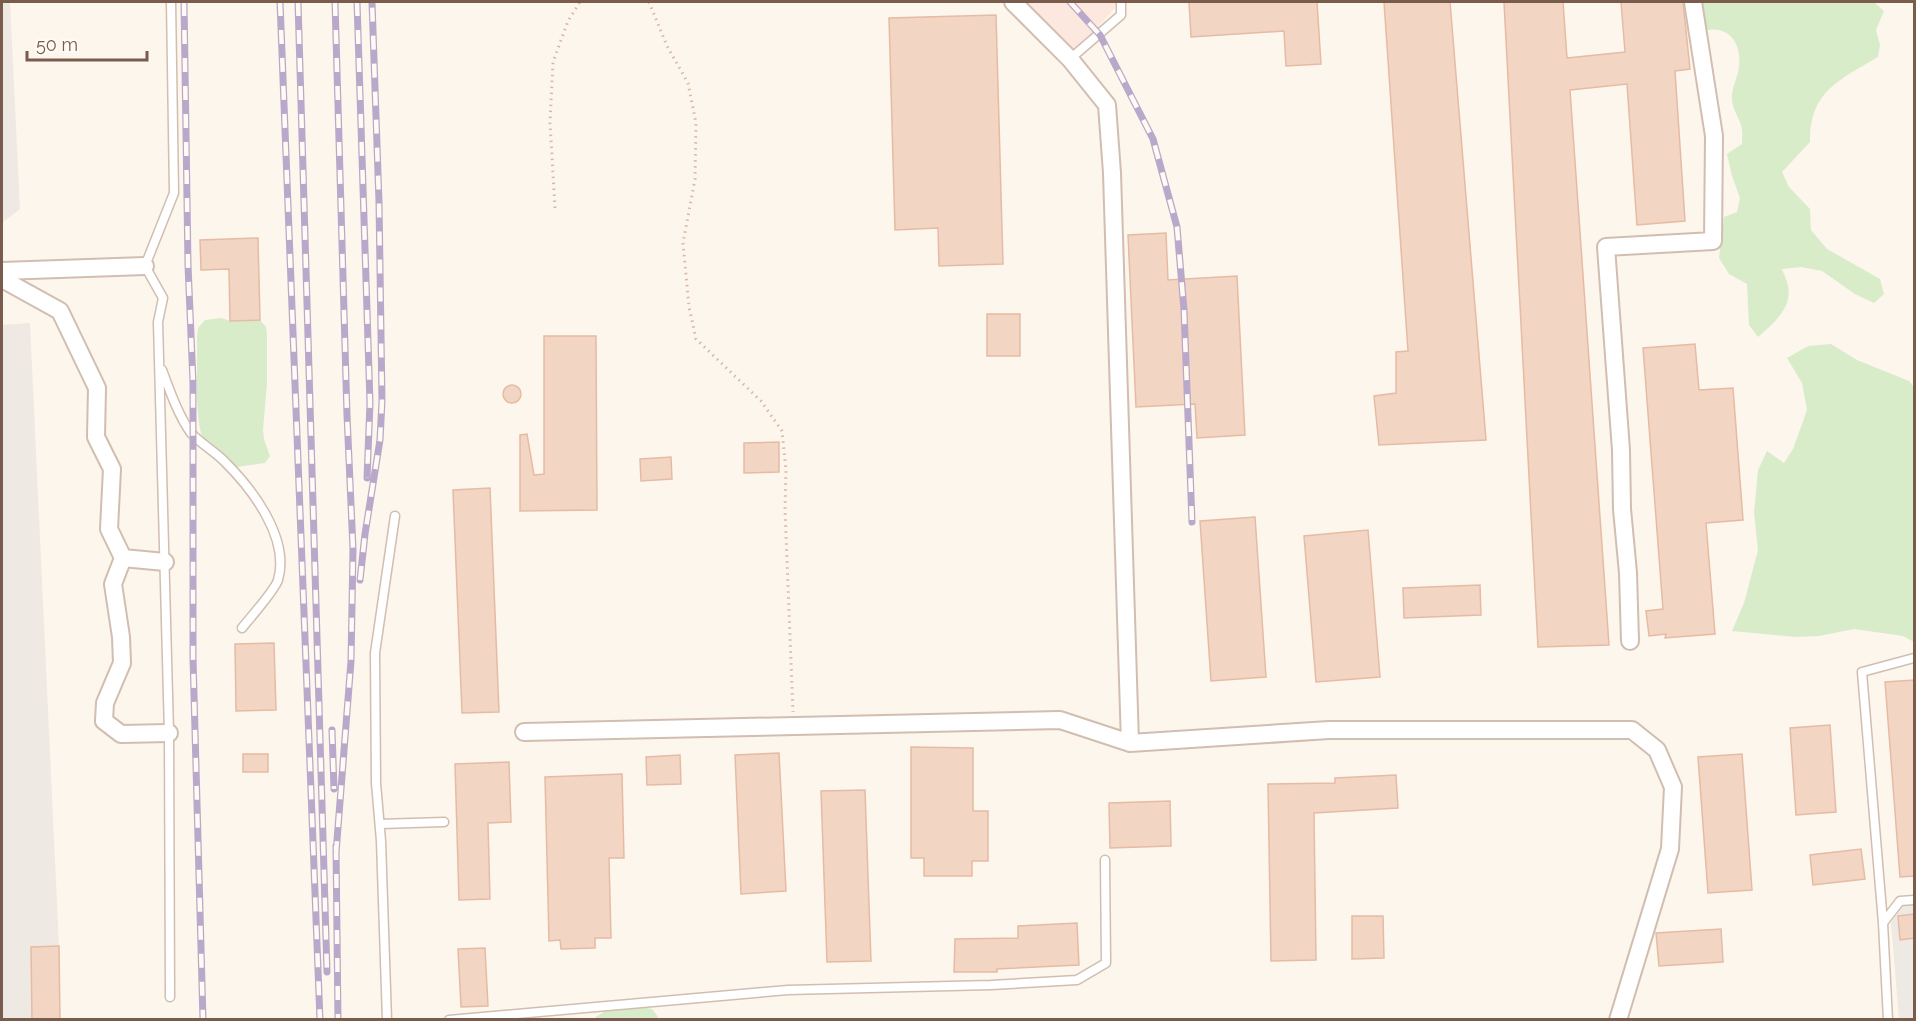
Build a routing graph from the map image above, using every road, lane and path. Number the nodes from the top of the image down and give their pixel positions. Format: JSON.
{"nodes":[{"id":1,"x":171,"y":2,"type":"edge"},
{"id":2,"x":580,"y":2,"type":"edge"},
{"id":3,"x":649,"y":2,"type":"edge"},
{"id":4,"x":1013,"y":2,"type":"edge"},
{"id":5,"x":1122,"y":2,"type":"edge"},
{"id":6,"x":1693,"y":2,"type":"edge"},
{"id":7,"x":1070,"y":59,"type":"junction"},
{"id":8,"x":555,"y":208,"type":"dead end"},
{"id":9,"x":145,"y":266,"type":"junction"},
{"id":10,"x":2,"y":271,"type":"edge"},
{"id":11,"x":2,"y":279,"type":"edge"},
{"id":12,"x":159,"y":363,"type":"junction"},
{"id":13,"x":395,"y":516,"type":"dead end"},
{"id":14,"x":123,"y":558,"type":"junction"},
{"id":15,"x":165,"y":562,"type":"junction"},
{"id":16,"x":242,"y":628,"type":"dead end"},
{"id":17,"x":1630,"y":641,"type":"dead end"},
{"id":18,"x":1914,"y":658,"type":"edge"},
{"id":19,"x":794,"y":726,"type":"junction"},
{"id":20,"x":524,"y":732,"type":"dead end"},
{"id":21,"x":169,"y":733,"type":"junction"},
{"id":22,"x":1131,"y":743,"type":"junction"},
{"id":23,"x":444,"y":822,"type":"dead end"},
{"id":24,"x":380,"y":824,"type":"junction"},
{"id":25,"x":1105,"y":860,"type":"dead end"},
{"id":26,"x":1914,"y":900,"type":"edge"},
{"id":27,"x":1883,"y":923,"type":"junction"},
{"id":28,"x":170,"y":997,"type":"dead end"},
{"id":29,"x":387,"y":1020,"type":"edge"},
{"id":30,"x":449,"y":1020,"type":"edge"},
{"id":31,"x":1618,"y":1020,"type":"edge"},
{"id":32,"x":1888,"y":1020,"type":"edge"}],
"edges":[{"from":1,"to":9,"type":"lane"},
{"from":2,"to":8,"type":"path"},
{"from":3,"to":19,"type":"path"},
{"from":4,"to":7,"type":"street"},
{"from":5,"to":7,"type":"lane"},
{"from":6,"to":17,"type":"street"},
{"from":7,"to":22,"type":"street"},
{"from":9,"to":10,"type":"street"},
{"from":9,"to":12,"type":"lane"},
{"from":11,"to":14,"type":"street"},
{"from":12,"to":15,"type":"lane"},
{"from":12,"to":16,"type":"lane"},
{"from":13,"to":24,"type":"lane"},
{"from":14,"to":15,"type":"street"},
{"from":14,"to":21,"type":"street"},
{"from":15,"to":21,"type":"lane"},
{"from":18,"to":27,"type":"lane"},
{"from":19,"to":20,"type":"street"},
{"from":19,"to":22,"type":"street"},
{"from":21,"to":28,"type":"lane"},
{"from":22,"to":31,"type":"street"},
{"from":23,"to":24,"type":"lane"},
{"from":24,"to":29,"type":"lane"},
{"from":25,"to":30,"type":"lane"},
{"from":26,"to":27,"type":"lane"},
{"from":27,"to":32,"type":"lane"}]}
